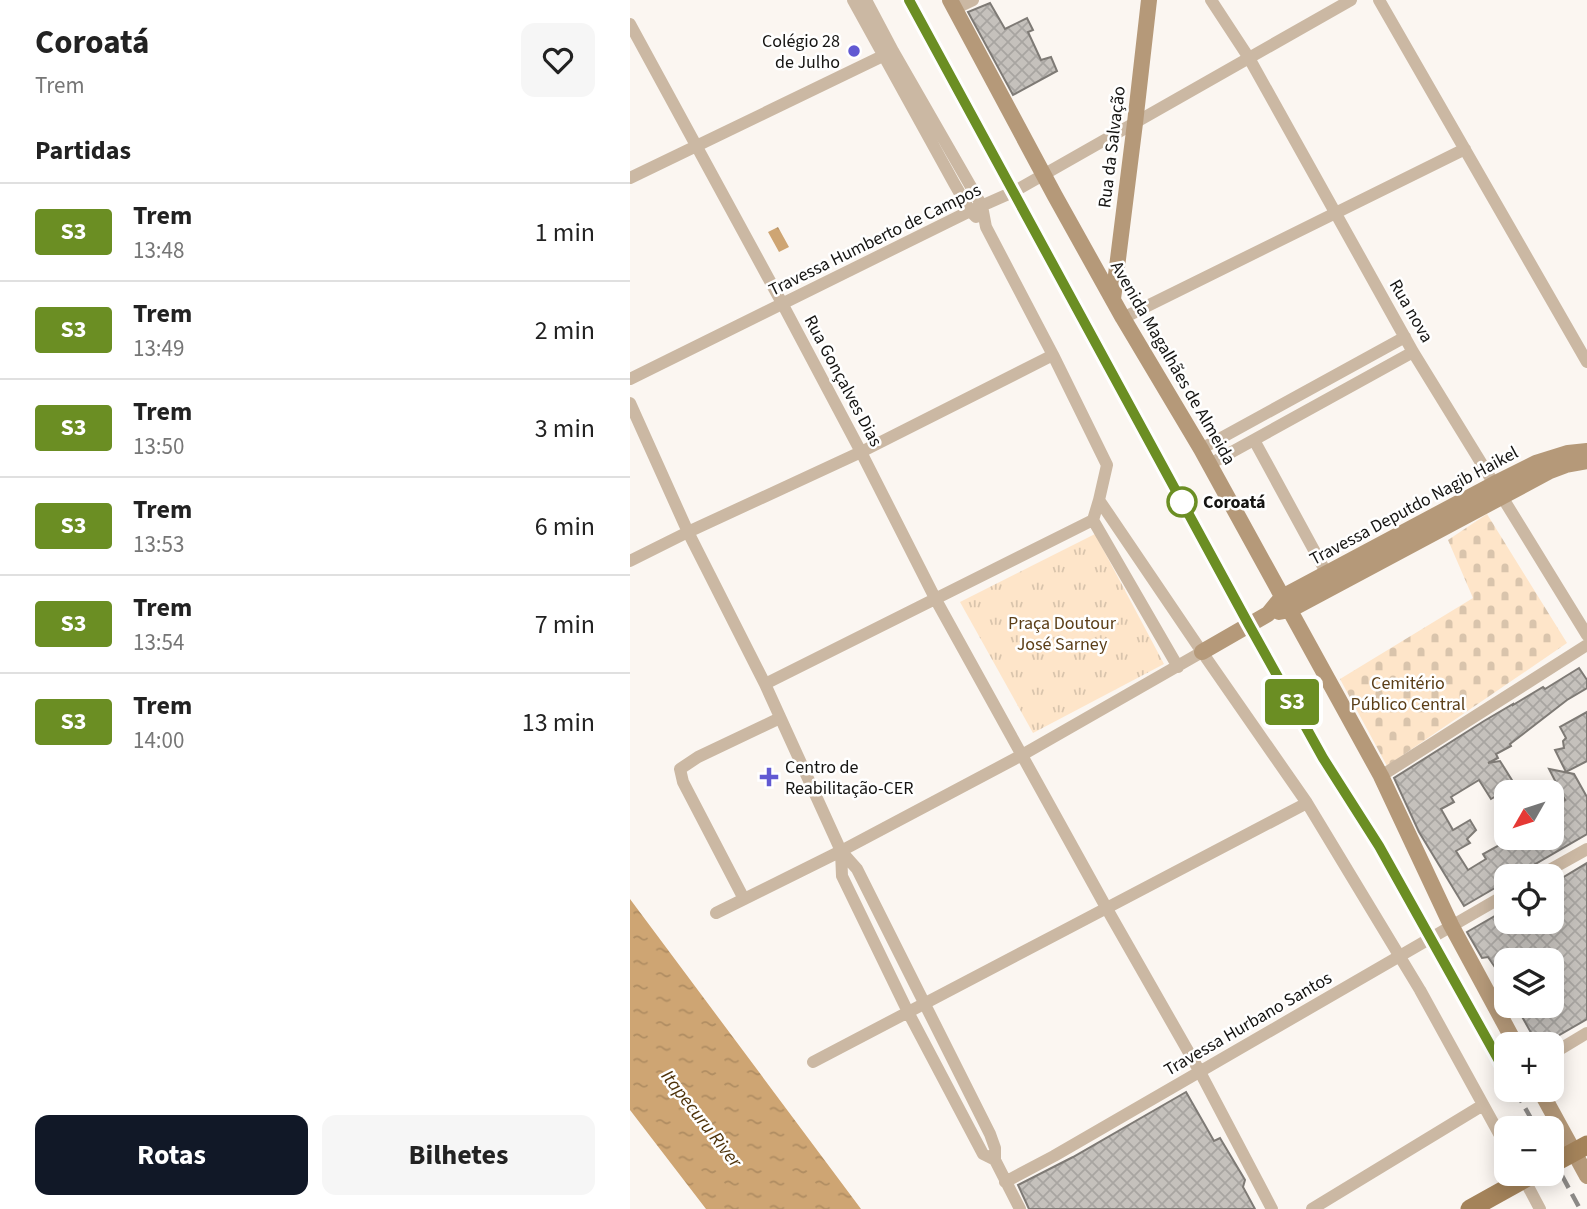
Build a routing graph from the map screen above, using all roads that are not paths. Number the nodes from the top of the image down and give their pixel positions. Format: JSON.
{"nodes":[{"id":1,"x":853,"y":0,"type":"edge"},
{"id":2,"x":866,"y":0,"type":"edge"},
{"id":3,"x":973,"y":0,"type":"edge"},
{"id":4,"x":1149,"y":0,"type":"edge"},
{"id":5,"x":1210,"y":0,"type":"edge"},
{"id":6,"x":1351,"y":0,"type":"edge"},
{"id":7,"x":1379,"y":0,"type":"edge"},
{"id":8,"x":952,"y":4,"type":"edge"},
{"id":9,"x":630,"y":24,"type":"edge"},
{"id":10,"x":888,"y":53,"type":"junction"},
{"id":11,"x":1250,"y":58,"type":"junction"},
{"id":12,"x":1135,"y":123,"type":"junction"},
{"id":13,"x":696,"y":146,"type":"junction"},
{"id":14,"x":1465,"y":149,"type":"junction"},
{"id":15,"x":1045,"y":176,"type":"junction"},
{"id":16,"x":630,"y":178,"type":"edge"},
{"id":17,"x":976,"y":209,"type":"junction"},
{"id":18,"x":1335,"y":213,"type":"junction"},
{"id":19,"x":1113,"y":299,"type":"junction"},
{"id":20,"x":783,"y":305,"type":"junction"},
{"id":21,"x":1124,"y":318,"type":"junction"},
{"id":22,"x":1405,"y":337,"type":"junction"},
{"id":23,"x":1413,"y":352,"type":"junction"},
{"id":24,"x":1054,"y":355,"type":"junction"},
{"id":25,"x":1587,"y":362,"type":"edge"},
{"id":26,"x":630,"y":379,"type":"edge"},
{"id":27,"x":630,"y":402,"type":"edge"},
{"id":28,"x":1254,"y":440,"type":"junction"},
{"id":29,"x":1201,"y":449,"type":"junction"},
{"id":30,"x":1587,"y":451,"type":"edge"},
{"id":31,"x":861,"y":452,"type":"junction"},
{"id":32,"x":1587,"y":461,"type":"edge"},
{"id":33,"x":1210,"y":464,"type":"junction"},
{"id":34,"x":1498,"y":490,"type":"junction"},
{"id":35,"x":1099,"y":500,"type":"junction"},
{"id":36,"x":1093,"y":520,"type":"junction"},
{"id":37,"x":688,"y":532,"type":"junction"},
{"id":38,"x":630,"y":561,"type":"edge"},
{"id":39,"x":1326,"y":573,"type":"junction"},
{"id":40,"x":936,"y":600,"type":"junction"},
{"id":41,"x":1286,"y":604,"type":"junction"},
{"id":42,"x":1587,"y":635,"type":"edge"},
{"id":43,"x":1587,"y":645,"type":"edge"},
{"id":44,"x":1202,"y":652,"type":"junction"},
{"id":45,"x":1178,"y":667,"type":"junction"},
{"id":46,"x":765,"y":684,"type":"junction"},
{"id":47,"x":780,"y":718,"type":"junction"},
{"id":48,"x":1022,"y":755,"type":"junction"},
{"id":49,"x":1381,"y":776,"type":"junction"},
{"id":50,"x":1307,"y":803,"type":"junction"},
{"id":51,"x":1587,"y":849,"type":"edge"},
{"id":52,"x":841,"y":851,"type":"junction"},
{"id":53,"x":1560,"y":864,"type":"edge"},
{"id":54,"x":744,"y":899,"type":"junction"},
{"id":55,"x":1494,"y":901,"type":"edge"},
{"id":56,"x":1107,"y":909,"type":"junction"},
{"id":57,"x":716,"y":913,"type":"dead end"},
{"id":58,"x":1451,"y":925,"type":"junction"},
{"id":59,"x":1400,"y":956,"type":"junction"},
{"id":60,"x":924,"y":1003,"type":"junction"},
{"id":61,"x":908,"y":1012,"type":"junction"},
{"id":62,"x":1509,"y":1032,"type":"edge"},
{"id":63,"x":1587,"y":1033,"type":"edge"},
{"id":64,"x":1564,"y":1047,"type":"edge"},
{"id":65,"x":813,"y":1062,"type":"dead end"},
{"id":66,"x":1200,"y":1072,"type":"junction"},
{"id":67,"x":1548,"y":1102,"type":"edge"},
{"id":68,"x":1483,"y":1105,"type":"junction"},
{"id":69,"x":1494,"y":1125,"type":"edge"},
{"id":70,"x":1581,"y":1149,"type":"edge"},
{"id":71,"x":1564,"y":1158,"type":"edge"},
{"id":72,"x":995,"y":1160,"type":"junction"},
{"id":73,"x":1587,"y":1176,"type":"edge"},
{"id":74,"x":1005,"y":1182,"type":"junction"},
{"id":75,"x":1509,"y":1186,"type":"edge"},
{"id":76,"x":1530,"y":1186,"type":"edge"},
{"id":77,"x":1020,"y":1209,"type":"edge"},
{"id":78,"x":1272,"y":1209,"type":"edge"},
{"id":79,"x":1312,"y":1209,"type":"edge"},
{"id":80,"x":1470,"y":1209,"type":"edge"},
{"id":81,"x":1540,"y":1209,"type":"edge"}],
"edges":[{"from":1,"to":10,"type":"street"},
{"from":2,"to":10,"type":"street"},
{"from":3,"to":8,"type":"street"},
{"from":4,"to":12,"type":"street","name":"Rua da Salvação"},
{"from":5,"to":11,"type":"street","name":"Rua nova"},
{"from":6,"to":11,"type":"street","name":"Travessa Humberto de Campos"},
{"from":7,"to":14,"type":"street"},
{"from":8,"to":15,"type":"street","name":"Avenida Magalhães de Almeida"},
{"from":9,"to":13,"type":"street","name":"Rua Gonçalves Dias"},
{"from":10,"to":13,"type":"street"},
{"from":10,"to":17,"type":"street"},
{"from":11,"to":12,"type":"street","name":"Travessa Humberto de Campos"},
{"from":11,"to":18,"type":"street","name":"Rua nova"},
{"from":12,"to":15,"type":"street","name":"Travessa Humberto de Campos"},
{"from":12,"to":19,"type":"street","name":"Rua da Salvação"},
{"from":13,"to":16,"type":"street"},
{"from":13,"to":20,"type":"street","name":"Rua Gonçalves Dias"},
{"from":14,"to":18,"type":"street"},
{"from":14,"to":25,"type":"street"},
{"from":15,"to":17,"type":"street","name":"Travessa Humberto de Campos"},
{"from":15,"to":19,"type":"street","name":"Avenida Magalhães de Almeida"},
{"from":17,"to":20,"type":"street","name":"Travessa Humberto de Campos"},
{"from":17,"to":24,"type":"street"},
{"from":18,"to":21,"type":"street"},
{"from":18,"to":22,"type":"street","name":"Rua nova"},
{"from":19,"to":21,"type":"street","name":"Avenida Magalhães de Almeida"},
{"from":20,"to":26,"type":"street","name":"Travessa Humberto de Campos"},
{"from":20,"to":31,"type":"street","name":"Rua Gonçalves Dias"},
{"from":21,"to":29,"type":"street","name":"Avenida Magalhães de Almeida"},
{"from":22,"to":23,"type":"street","name":"Rua nova"},
{"from":22,"to":29,"type":"street"},
{"from":23,"to":28,"type":"street"},
{"from":23,"to":34,"type":"street","name":"Rua nova"},
{"from":24,"to":31,"type":"street"},
{"from":24,"to":35,"type":"street"},
{"from":27,"to":37,"type":"street"},
{"from":28,"to":33,"type":"street"},
{"from":28,"to":39,"type":"street"},
{"from":29,"to":33,"type":"street","name":"Avenida Magalhães de Almeida"},
{"from":30,"to":34,"type":"street","name":"Travessa Deputdo Nagib Haikel"},
{"from":31,"to":37,"type":"street"},
{"from":31,"to":40,"type":"street","name":"Rua Gonçalves Dias"},
{"from":32,"to":34,"type":"street","name":"Travessa Deputdo Nagib Haikel"},
{"from":33,"to":41,"type":"street","name":"Avenida Magalhães de Almeida"},
{"from":34,"to":39,"type":"street","name":"Travessa Deputdo Nagib Haikel"},
{"from":34,"to":41,"type":"street","name":"Travessa Deputdo Nagib Haikel"},
{"from":34,"to":42,"type":"street","name":"Rua nova"},
{"from":35,"to":36,"type":"street"},
{"from":35,"to":44,"type":"street"},
{"from":36,"to":40,"type":"street"},
{"from":36,"to":45,"type":"street"},
{"from":37,"to":38,"type":"street"},
{"from":37,"to":46,"type":"street"},
{"from":39,"to":41,"type":"street","name":"Travessa Deputdo Nagib Haikel"},
{"from":40,"to":46,"type":"street"},
{"from":40,"to":48,"type":"street","name":"Rua Gonçalves Dias"},
{"from":41,"to":44,"type":"street","name":"Travessa Deputdo Nagib Haikel"},
{"from":41,"to":49,"type":"street","name":"Avenida Magalhães de Almeida"},
{"from":43,"to":49,"type":"street"},
{"from":44,"to":45,"type":"street"},
{"from":44,"to":50,"type":"street"},
{"from":45,"to":48,"type":"street"},
{"from":46,"to":47,"type":"street"},
{"from":47,"to":52,"type":"street"},
{"from":47,"to":54,"type":"street"},
{"from":48,"to":52,"type":"street"},
{"from":48,"to":56,"type":"street","name":"Rua Gonçalves Dias"},
{"from":49,"to":58,"type":"street","name":"Avenida Magalhães de Almeida"},
{"from":50,"to":56,"type":"street"},
{"from":50,"to":59,"type":"street"},
{"from":51,"to":53,"type":"street"},
{"from":52,"to":54,"type":"street"},
{"from":52,"to":60,"type":"street"},
{"from":52,"to":61,"type":"street"},
{"from":54,"to":57,"type":"street"},
{"from":55,"to":58,"type":"street","name":"Travessa Hurbano Santos"},
{"from":56,"to":60,"type":"street"},
{"from":56,"to":66,"type":"street","name":"Rua Gonçalves Dias"},
{"from":58,"to":59,"type":"street","name":"Travessa Hurbano Santos"},
{"from":58,"to":62,"type":"street","name":"Avenida Magalhães de Almeida"},
{"from":59,"to":66,"type":"street","name":"Travessa Hurbano Santos"},
{"from":59,"to":68,"type":"street"},
{"from":60,"to":61,"type":"street"},
{"from":60,"to":72,"type":"street"},
{"from":61,"to":65,"type":"street"},
{"from":61,"to":72,"type":"street"},
{"from":63,"to":64,"type":"street"},
{"from":66,"to":74,"type":"street","name":"Travessa Hurbano Santos"},
{"from":66,"to":78,"type":"street","name":"Rua Gonçalves Dias"},
{"from":67,"to":70,"type":"street"},
{"from":68,"to":69,"type":"street"},
{"from":68,"to":79,"type":"street"},
{"from":70,"to":71,"type":"main road"},
{"from":70,"to":73,"type":"street"},
{"from":72,"to":74,"type":"street"},
{"from":74,"to":77,"type":"street"},
{"from":75,"to":80,"type":"main road"},
{"from":76,"to":81,"type":"street"}]}
